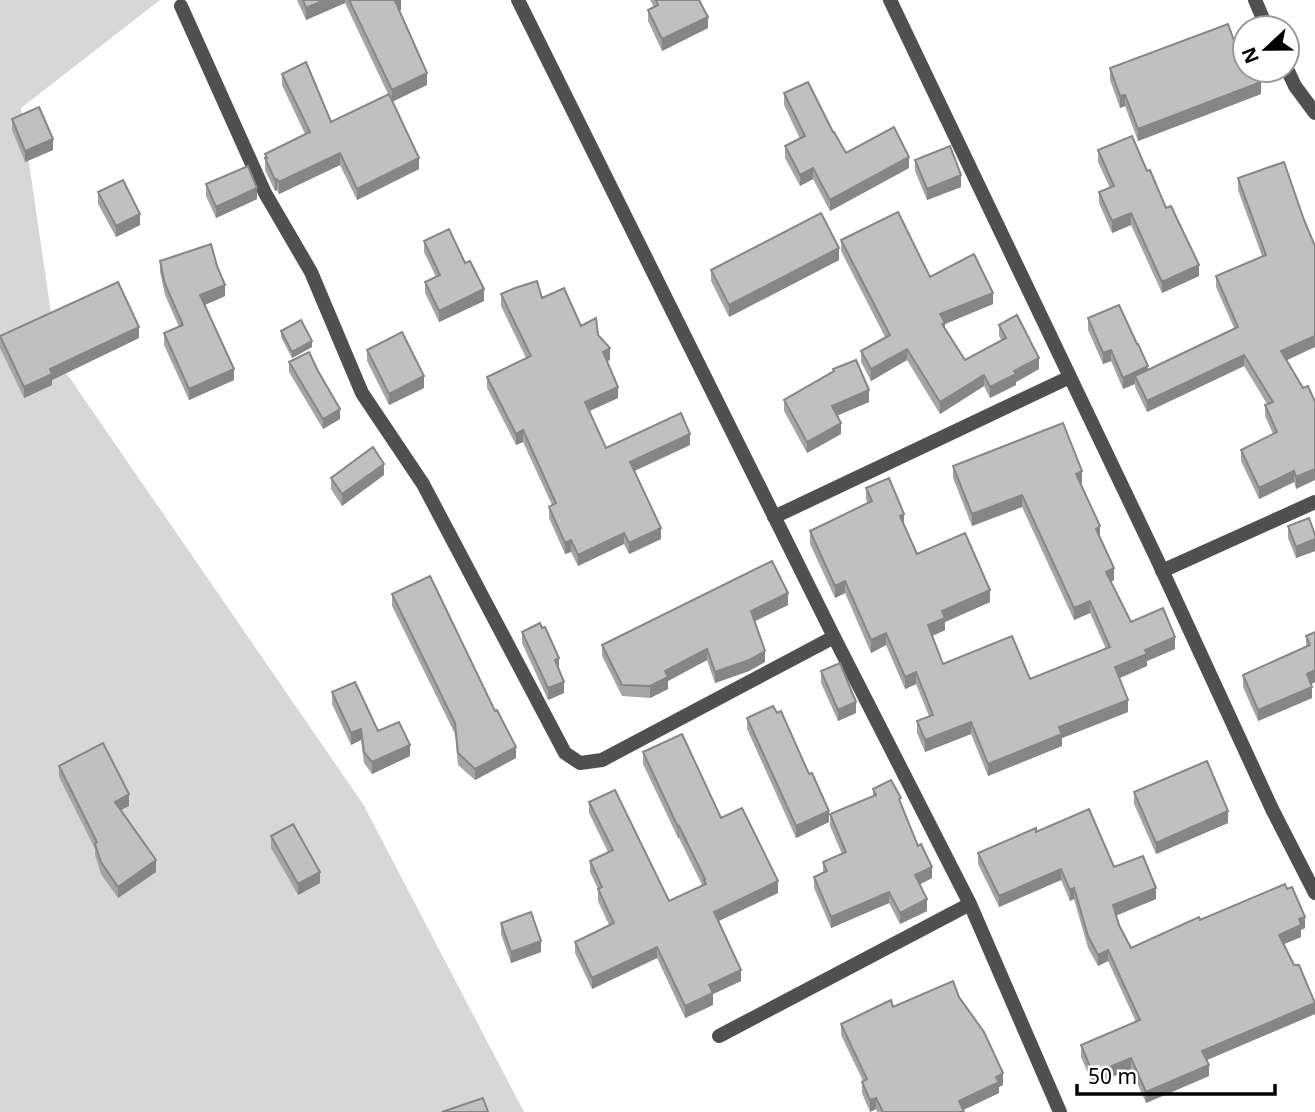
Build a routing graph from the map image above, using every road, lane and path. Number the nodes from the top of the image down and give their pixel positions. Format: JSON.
{"nodes":[{"id":1,"x":518,"y":0,"type":"edge"},
{"id":2,"x":890,"y":0,"type":"edge"},
{"id":3,"x":181,"y":6,"type":"dead end"},
{"id":4,"x":1295,"y":84,"type":"edge"},
{"id":5,"x":1315,"y":113,"type":"edge"},
{"id":6,"x":1070,"y":377,"type":"junction"},
{"id":7,"x":1315,"y":502,"type":"edge"},
{"id":8,"x":774,"y":517,"type":"junction"},
{"id":9,"x":1162,"y":571,"type":"junction"},
{"id":10,"x":834,"y":637,"type":"junction"},
{"id":11,"x":1315,"y":893,"type":"edge"},
{"id":12,"x":970,"y":904,"type":"junction"},
{"id":13,"x":719,"y":1036,"type":"dead end"},
{"id":14,"x":1060,"y":1112,"type":"edge"}],
"edges":[{"from":1,"to":8,"type":"street"},
{"from":2,"to":6,"type":"street"},
{"from":3,"to":10,"type":"street"},
{"from":4,"to":5,"type":"street"},
{"from":6,"to":8,"type":"street"},
{"from":6,"to":9,"type":"street"},
{"from":7,"to":9,"type":"street"},
{"from":8,"to":10,"type":"street"},
{"from":9,"to":11,"type":"street"},
{"from":10,"to":12,"type":"street"},
{"from":12,"to":13,"type":"street"},
{"from":12,"to":14,"type":"street"}]}
